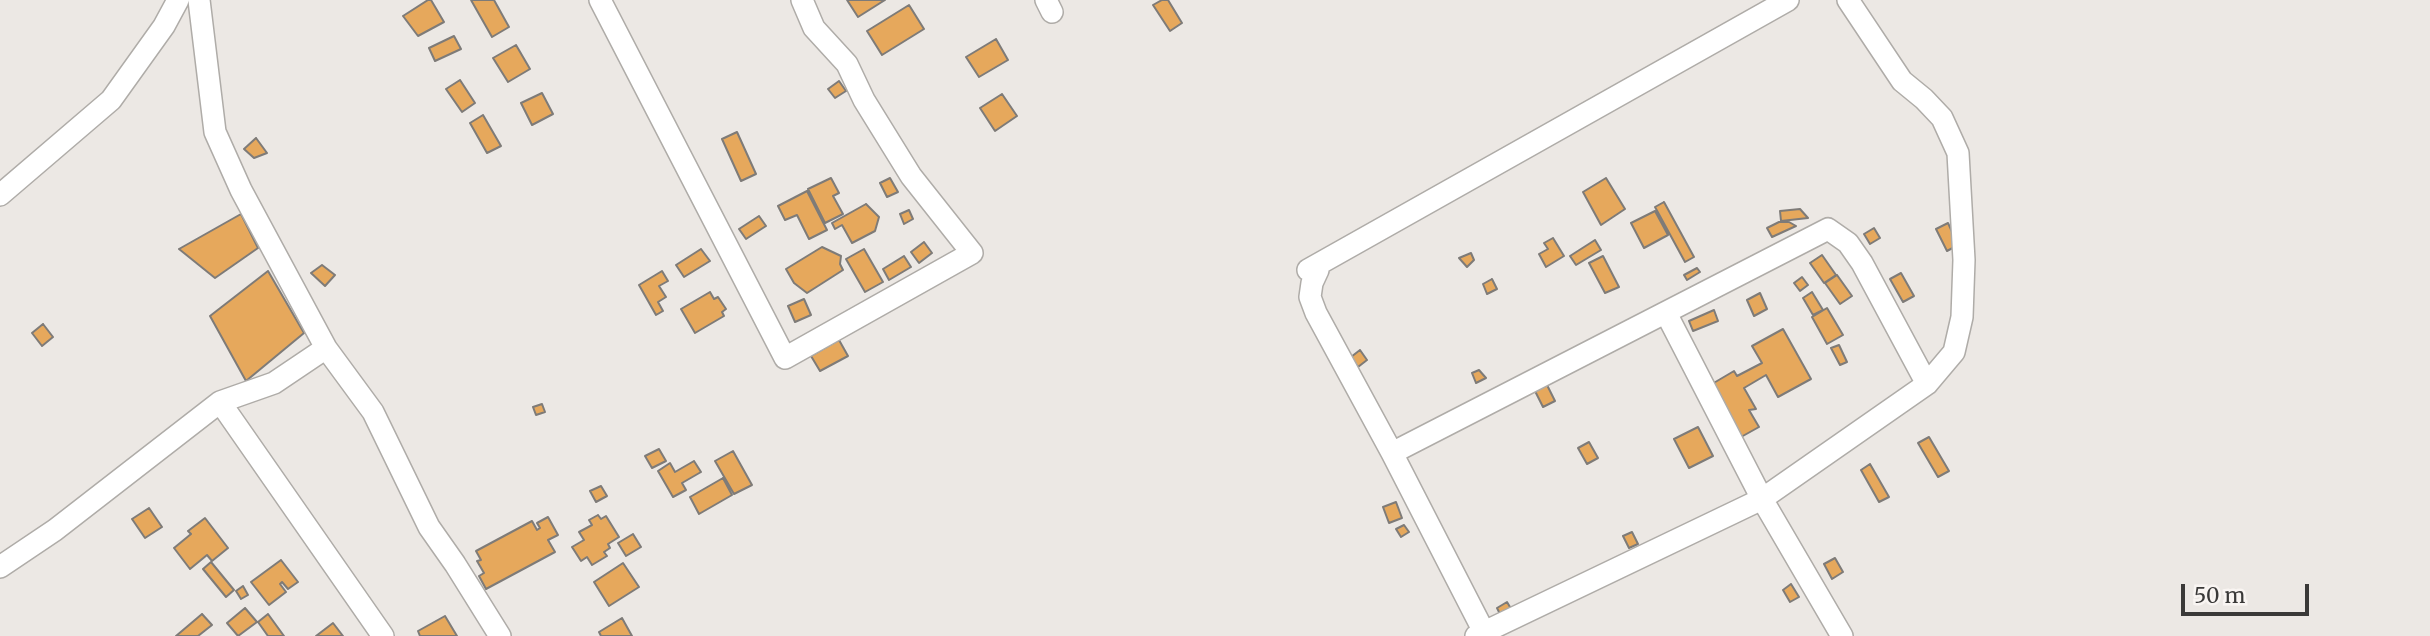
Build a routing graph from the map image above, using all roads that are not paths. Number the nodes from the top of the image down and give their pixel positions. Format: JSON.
{"nodes":[{"id":1,"x":178,"y":0,"type":"edge"},
{"id":2,"x":199,"y":0,"type":"edge"},
{"id":3,"x":600,"y":0,"type":"edge"},
{"id":4,"x":802,"y":0,"type":"edge"},
{"id":5,"x":1046,"y":0,"type":"edge"},
{"id":6,"x":1055,"y":0,"type":"edge"},
{"id":7,"x":1788,"y":0,"type":"edge"},
{"id":8,"x":1848,"y":0,"type":"edge"},
{"id":9,"x":0,"y":195,"type":"edge"},
{"id":10,"x":1666,"y":313,"type":"junction"},
{"id":11,"x":326,"y":348,"type":"junction"},
{"id":12,"x":1927,"y":384,"type":"junction"},
{"id":13,"x":220,"y":402,"type":"junction"},
{"id":14,"x":1392,"y":453,"type":"junction"},
{"id":15,"x":1762,"y":499,"type":"junction"},
{"id":16,"x":0,"y":567,"type":"edge"},
{"id":17,"x":1480,"y":634,"type":"edge"},
{"id":18,"x":383,"y":636,"type":"edge"},
{"id":19,"x":500,"y":636,"type":"edge"},
{"id":20,"x":1842,"y":636,"type":"edge"}],
"edges":[{"from":1,"to":9,"type":"street"},
{"from":2,"to":11,"type":"street"},
{"from":3,"to":4,"type":"street"},
{"from":5,"to":6,"type":"street"},
{"from":7,"to":14,"type":"street"},
{"from":8,"to":12,"type":"street"},
{"from":10,"to":12,"type":"street"},
{"from":10,"to":14,"type":"street"},
{"from":10,"to":15,"type":"street"},
{"from":11,"to":13,"type":"street"},
{"from":11,"to":19,"type":"street"},
{"from":12,"to":15,"type":"street"},
{"from":13,"to":16,"type":"street"},
{"from":13,"to":18,"type":"street"},
{"from":14,"to":17,"type":"street"},
{"from":15,"to":17,"type":"street"},
{"from":15,"to":20,"type":"street"}]}
